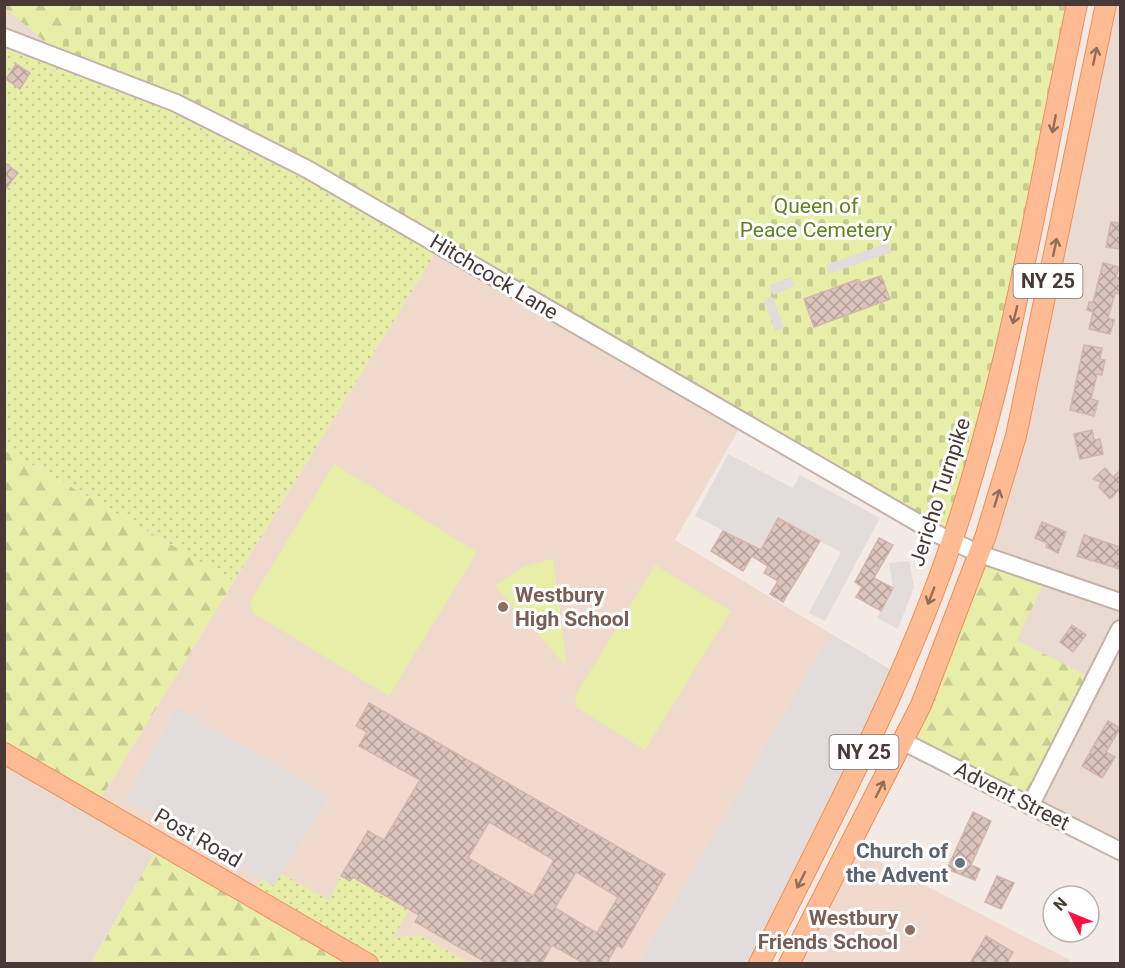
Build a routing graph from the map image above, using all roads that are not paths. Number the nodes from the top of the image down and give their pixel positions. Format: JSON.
{"nodes":[{"id":1,"x":1077,"y":4,"type":"edge"},
{"id":2,"x":1106,"y":4,"type":"edge"},
{"id":3,"x":4,"y":37,"type":"edge"},
{"id":4,"x":966,"y":548,"type":"junction"},
{"id":5,"x":1120,"y":602,"type":"edge"},
{"id":6,"x":1120,"y":629,"type":"edge"},
{"id":7,"x":904,"y":741,"type":"junction"},
{"id":8,"x":4,"y":753,"type":"edge"},
{"id":9,"x":1031,"y":804,"type":"junction"},
{"id":10,"x":827,"y":828,"type":"junction"},
{"id":11,"x":853,"y":841,"type":"junction"},
{"id":12,"x":1120,"y":851,"type":"edge"},
{"id":13,"x":368,"y":963,"type":"edge"},
{"id":14,"x":759,"y":963,"type":"edge"},
{"id":15,"x":789,"y":963,"type":"edge"}],
"edges":[{"from":1,"to":4,"type":"main road","name":"Jericho Turnpike","number":"NY 25","one_way":true},
{"from":4,"to":2,"type":"main road","name":"Jericho Turnpike","number":"NY 25","one_way":true},
{"from":3,"to":4,"type":"street","name":"Hitchcock Lane"},
{"from":4,"to":5,"type":"street","name":"Hitchcock Lane"},
{"from":4,"to":7,"type":"main road","name":"Jericho Turnpike","number":"NY 25"},
{"from":4,"to":10,"type":"main road","name":"Jericho Turnpike","number":"NY 25","one_way":true},
{"from":6,"to":9,"type":"street"},
{"from":7,"to":9,"type":"street","name":"Advent Street"},
{"from":11,"to":7,"type":"main road","name":"Jericho Turnpike","number":"NY 25","one_way":true},
{"from":8,"to":13,"type":"main road","name":"Post Road"},
{"from":9,"to":12,"type":"street","name":"Advent Street"},
{"from":10,"to":11,"type":"main road"},
{"from":10,"to":14,"type":"main road","name":"Jericho Turnpike","number":"NY 25","one_way":true},
{"from":11,"to":15,"type":"main road","name":"Jericho Turnpike","number":"NY 25"}]}
